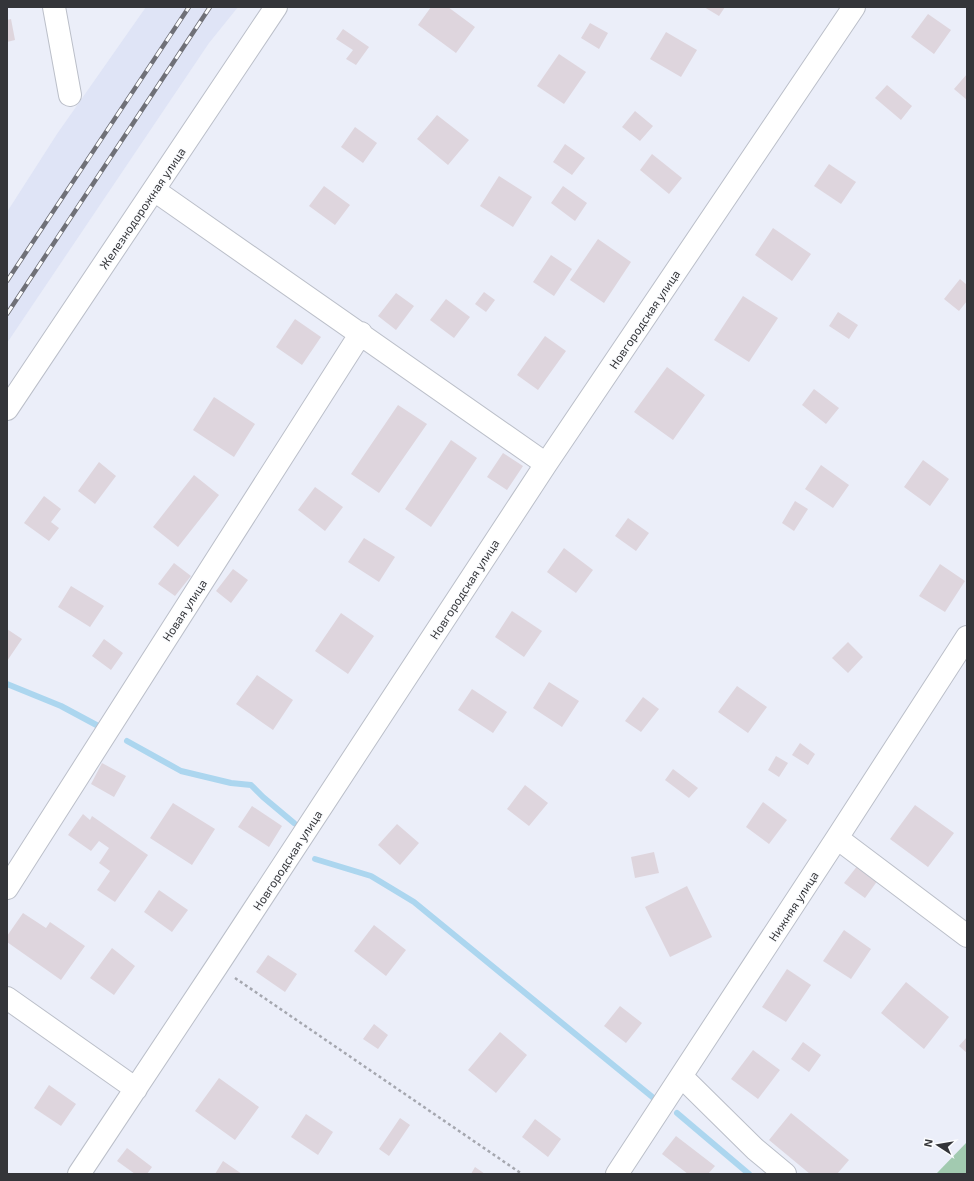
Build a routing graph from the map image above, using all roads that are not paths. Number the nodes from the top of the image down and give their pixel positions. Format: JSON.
{"nodes":[{"id":1,"x":54,"y":7,"type":"edge"},
{"id":2,"x":276,"y":7,"type":"edge"},
{"id":3,"x":854,"y":7,"type":"edge"},
{"id":4,"x":70,"y":95,"type":"dead end"},
{"id":5,"x":154,"y":190,"type":"junction"},
{"id":6,"x":361,"y":333,"type":"junction"},
{"id":7,"x":7,"y":409,"type":"edge"},
{"id":8,"x":546,"y":464,"type":"junction"},
{"id":9,"x":967,"y":637,"type":"edge"},
{"id":10,"x":837,"y":838,"type":"junction"},
{"id":11,"x":7,"y":888,"type":"edge"},
{"id":12,"x":967,"y":936,"type":"edge"},
{"id":13,"x":7,"y":998,"type":"edge"},
{"id":14,"x":682,"y":1077,"type":"junction"},
{"id":15,"x":136,"y":1089,"type":"junction"},
{"id":16,"x":79,"y":1174,"type":"edge"},
{"id":17,"x":617,"y":1174,"type":"edge"},
{"id":18,"x":785,"y":1174,"type":"edge"}],
"edges":[{"from":1,"to":4,"type":"street"},
{"from":2,"to":5,"type":"street","name":"Железнодорожная улица"},
{"from":3,"to":8,"type":"street","name":"Новгородская улица"},
{"from":5,"to":6,"type":"street"},
{"from":5,"to":7,"type":"street","name":"Железнодорожная улица"},
{"from":6,"to":8,"type":"street"},
{"from":6,"to":11,"type":"street","name":"Новая улица"},
{"from":8,"to":15,"type":"street","name":"Новгородская улица"},
{"from":9,"to":10,"type":"street","name":"Нижняя улица"},
{"from":10,"to":12,"type":"street"},
{"from":10,"to":14,"type":"street","name":"Нижняя улица"},
{"from":13,"to":15,"type":"street"},
{"from":14,"to":17,"type":"street","name":"Нижняя улица"},
{"from":14,"to":18,"type":"street"},
{"from":15,"to":16,"type":"street","name":"Новгородская улица"}]}
